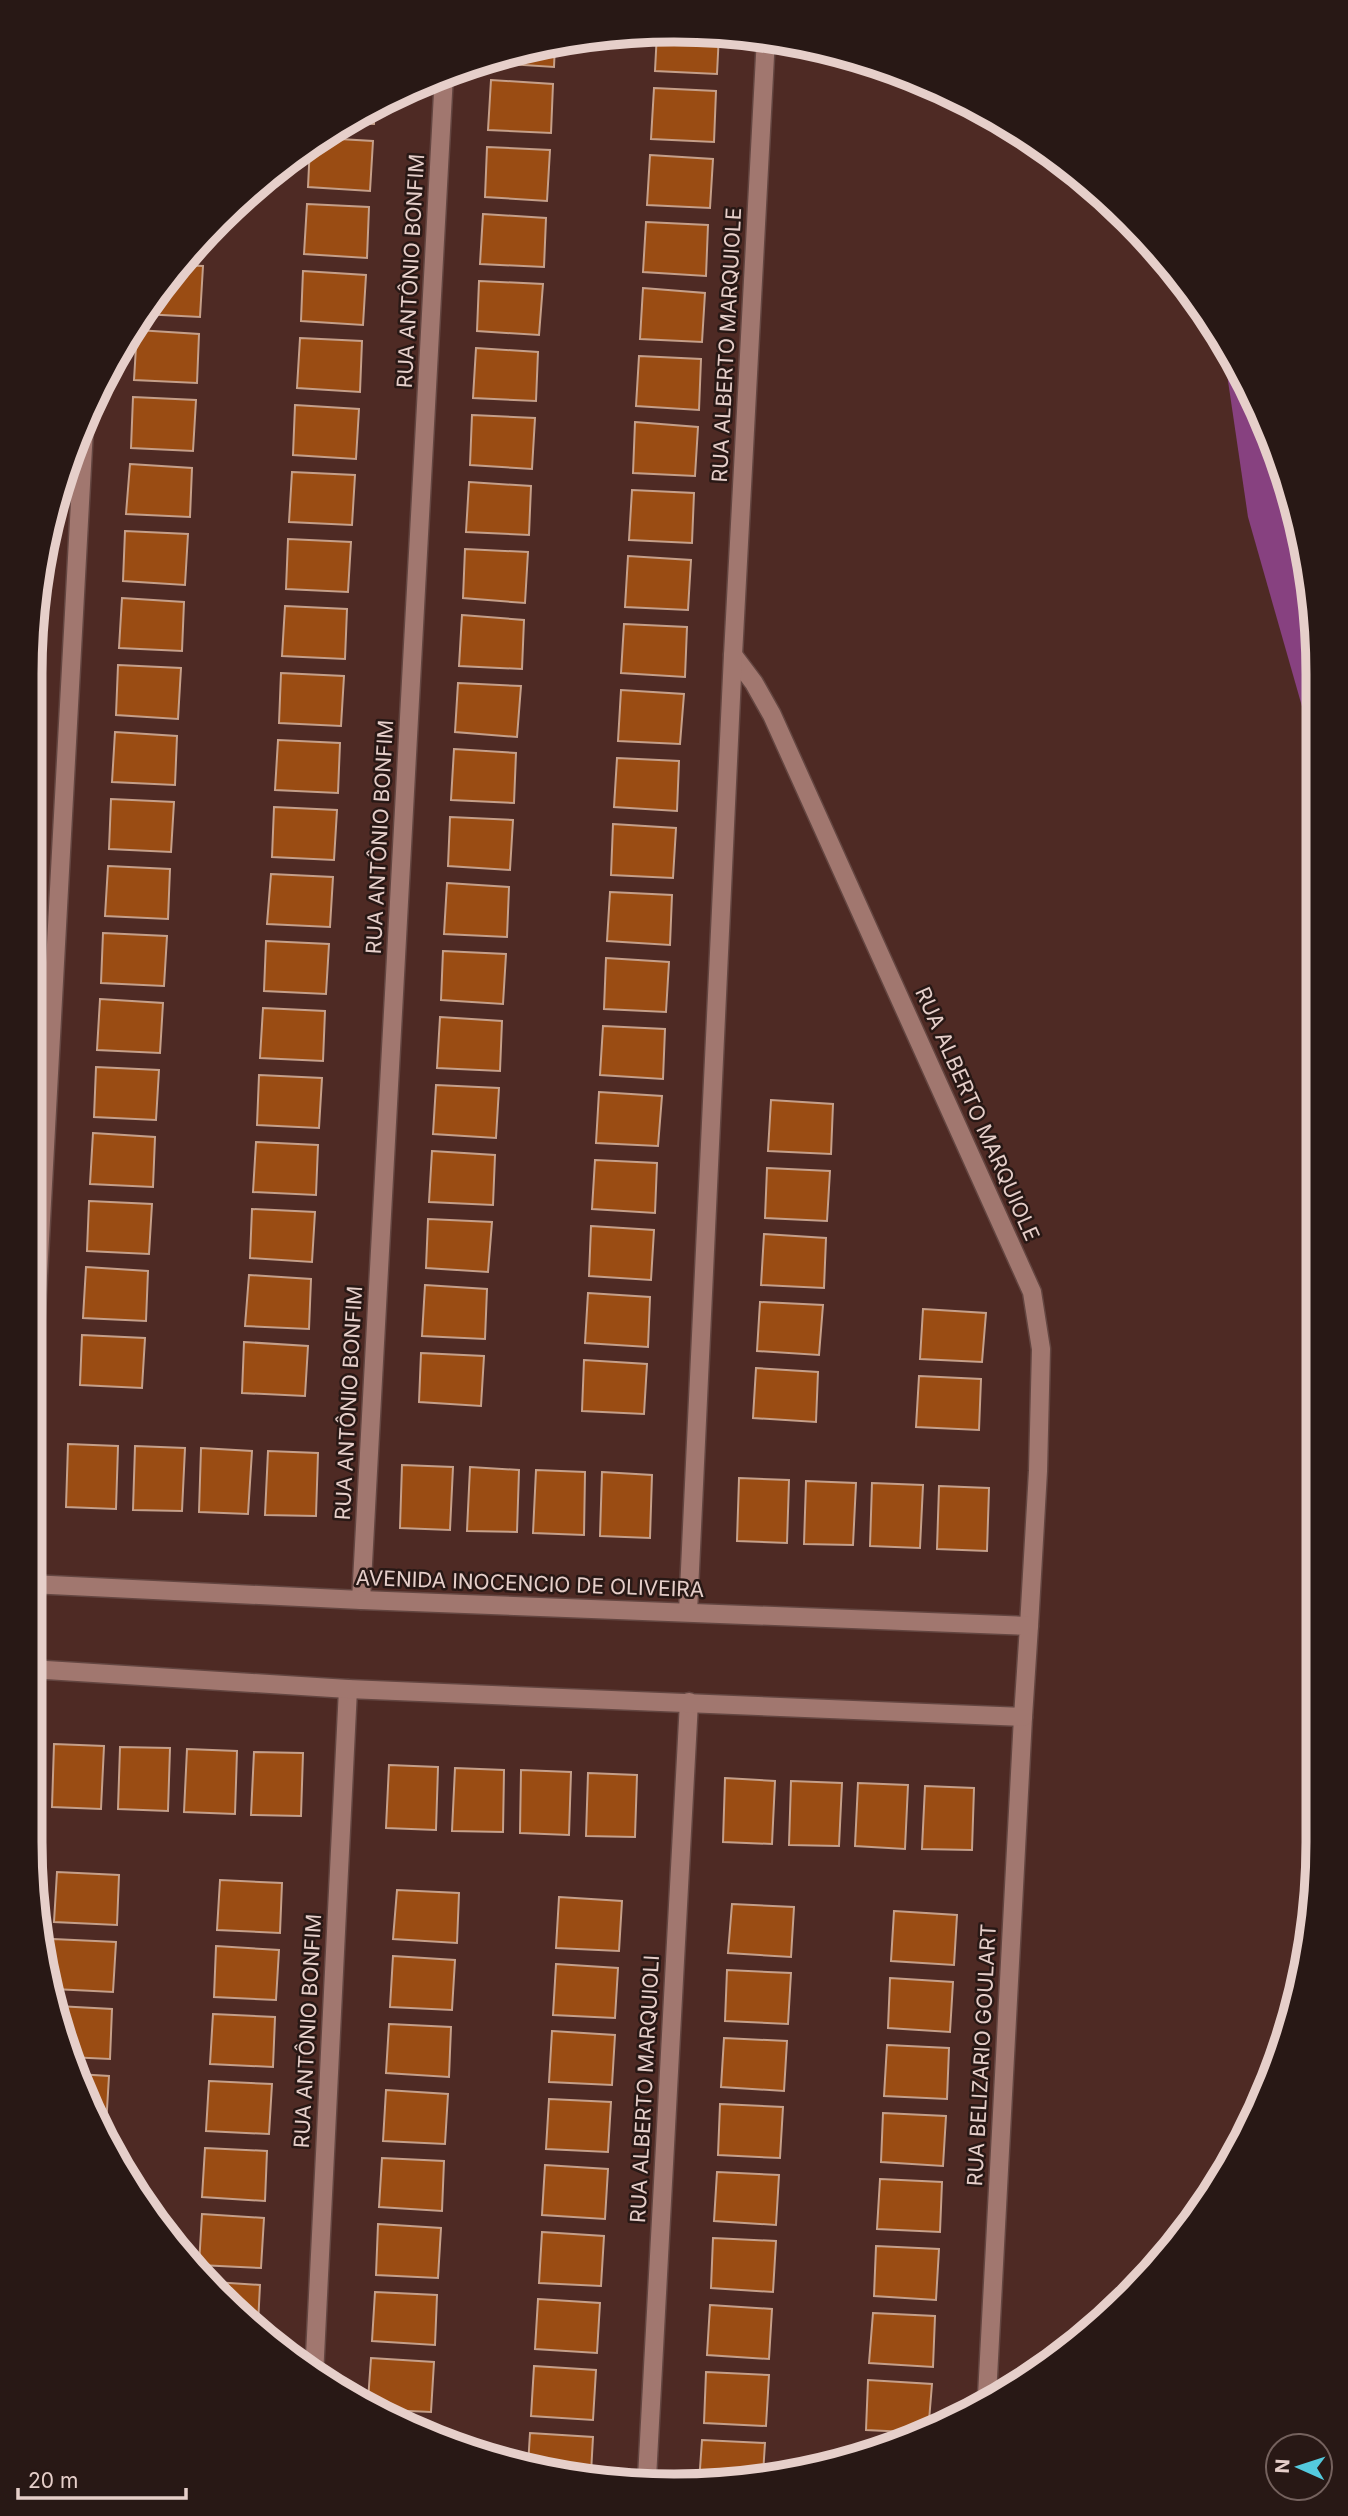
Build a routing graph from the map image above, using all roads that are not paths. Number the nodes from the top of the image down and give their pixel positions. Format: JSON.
{"nodes":[{"id":1,"x":765,"y":49,"type":"edge"},
{"id":2,"x":443,"y":86,"type":"edge"},
{"id":3,"x":83,"y":452,"type":"edge"},
{"id":4,"x":733,"y":655,"type":"junction"},
{"id":5,"x":42,"y":1202,"type":"edge"},
{"id":6,"x":42,"y":1585,"type":"edge"},
{"id":7,"x":361,"y":1600,"type":"junction"},
{"id":8,"x":688,"y":1612,"type":"junction"},
{"id":9,"x":1029,"y":1626,"type":"junction"},
{"id":10,"x":42,"y":1670,"type":"edge"},
{"id":11,"x":348,"y":1689,"type":"junction"},
{"id":12,"x":689,"y":1702,"type":"junction"},
{"id":13,"x":1023,"y":1717,"type":"junction"},
{"id":14,"x":315,"y":2361,"type":"edge"},
{"id":15,"x":987,"y":2391,"type":"edge"},
{"id":16,"x":647,"y":2473,"type":"edge"}],
"edges":[{"from":1,"to":4,"type":"street","name":"RUA ALBERTO MARQUIOLE"},
{"from":2,"to":7,"type":"street","name":"RUA ANTÔNIO BONFIM"},
{"from":3,"to":5,"type":"street"},
{"from":4,"to":8,"type":"street","name":"RUA ALBERTO MARQUIOLE"},
{"from":4,"to":9,"type":"street","name":"RUA ALBERTO MARQUIOLE"},
{"from":6,"to":7,"type":"street","name":"AVENIDA INOCENCIO DE OLIVEIRA"},
{"from":7,"to":8,"type":"street","name":"AVENIDA INOCENCIO DE OLIVEIRA"},
{"from":8,"to":9,"type":"street","name":"AVENIDA INOCENCIO DE OLIVEIRA"},
{"from":9,"to":13,"type":"street","name":"RUA ALBERTO MARQUIOLE"},
{"from":10,"to":11,"type":"street"},
{"from":11,"to":12,"type":"street"},
{"from":11,"to":14,"type":"street","name":"RUA ANTÔNIO BONFIM"},
{"from":12,"to":13,"type":"street"},
{"from":12,"to":16,"type":"street","name":"RUA ALBERTO MARQUIOLI"},
{"from":13,"to":15,"type":"street","name":"RUA BELIZARIO GOULART"}]}
